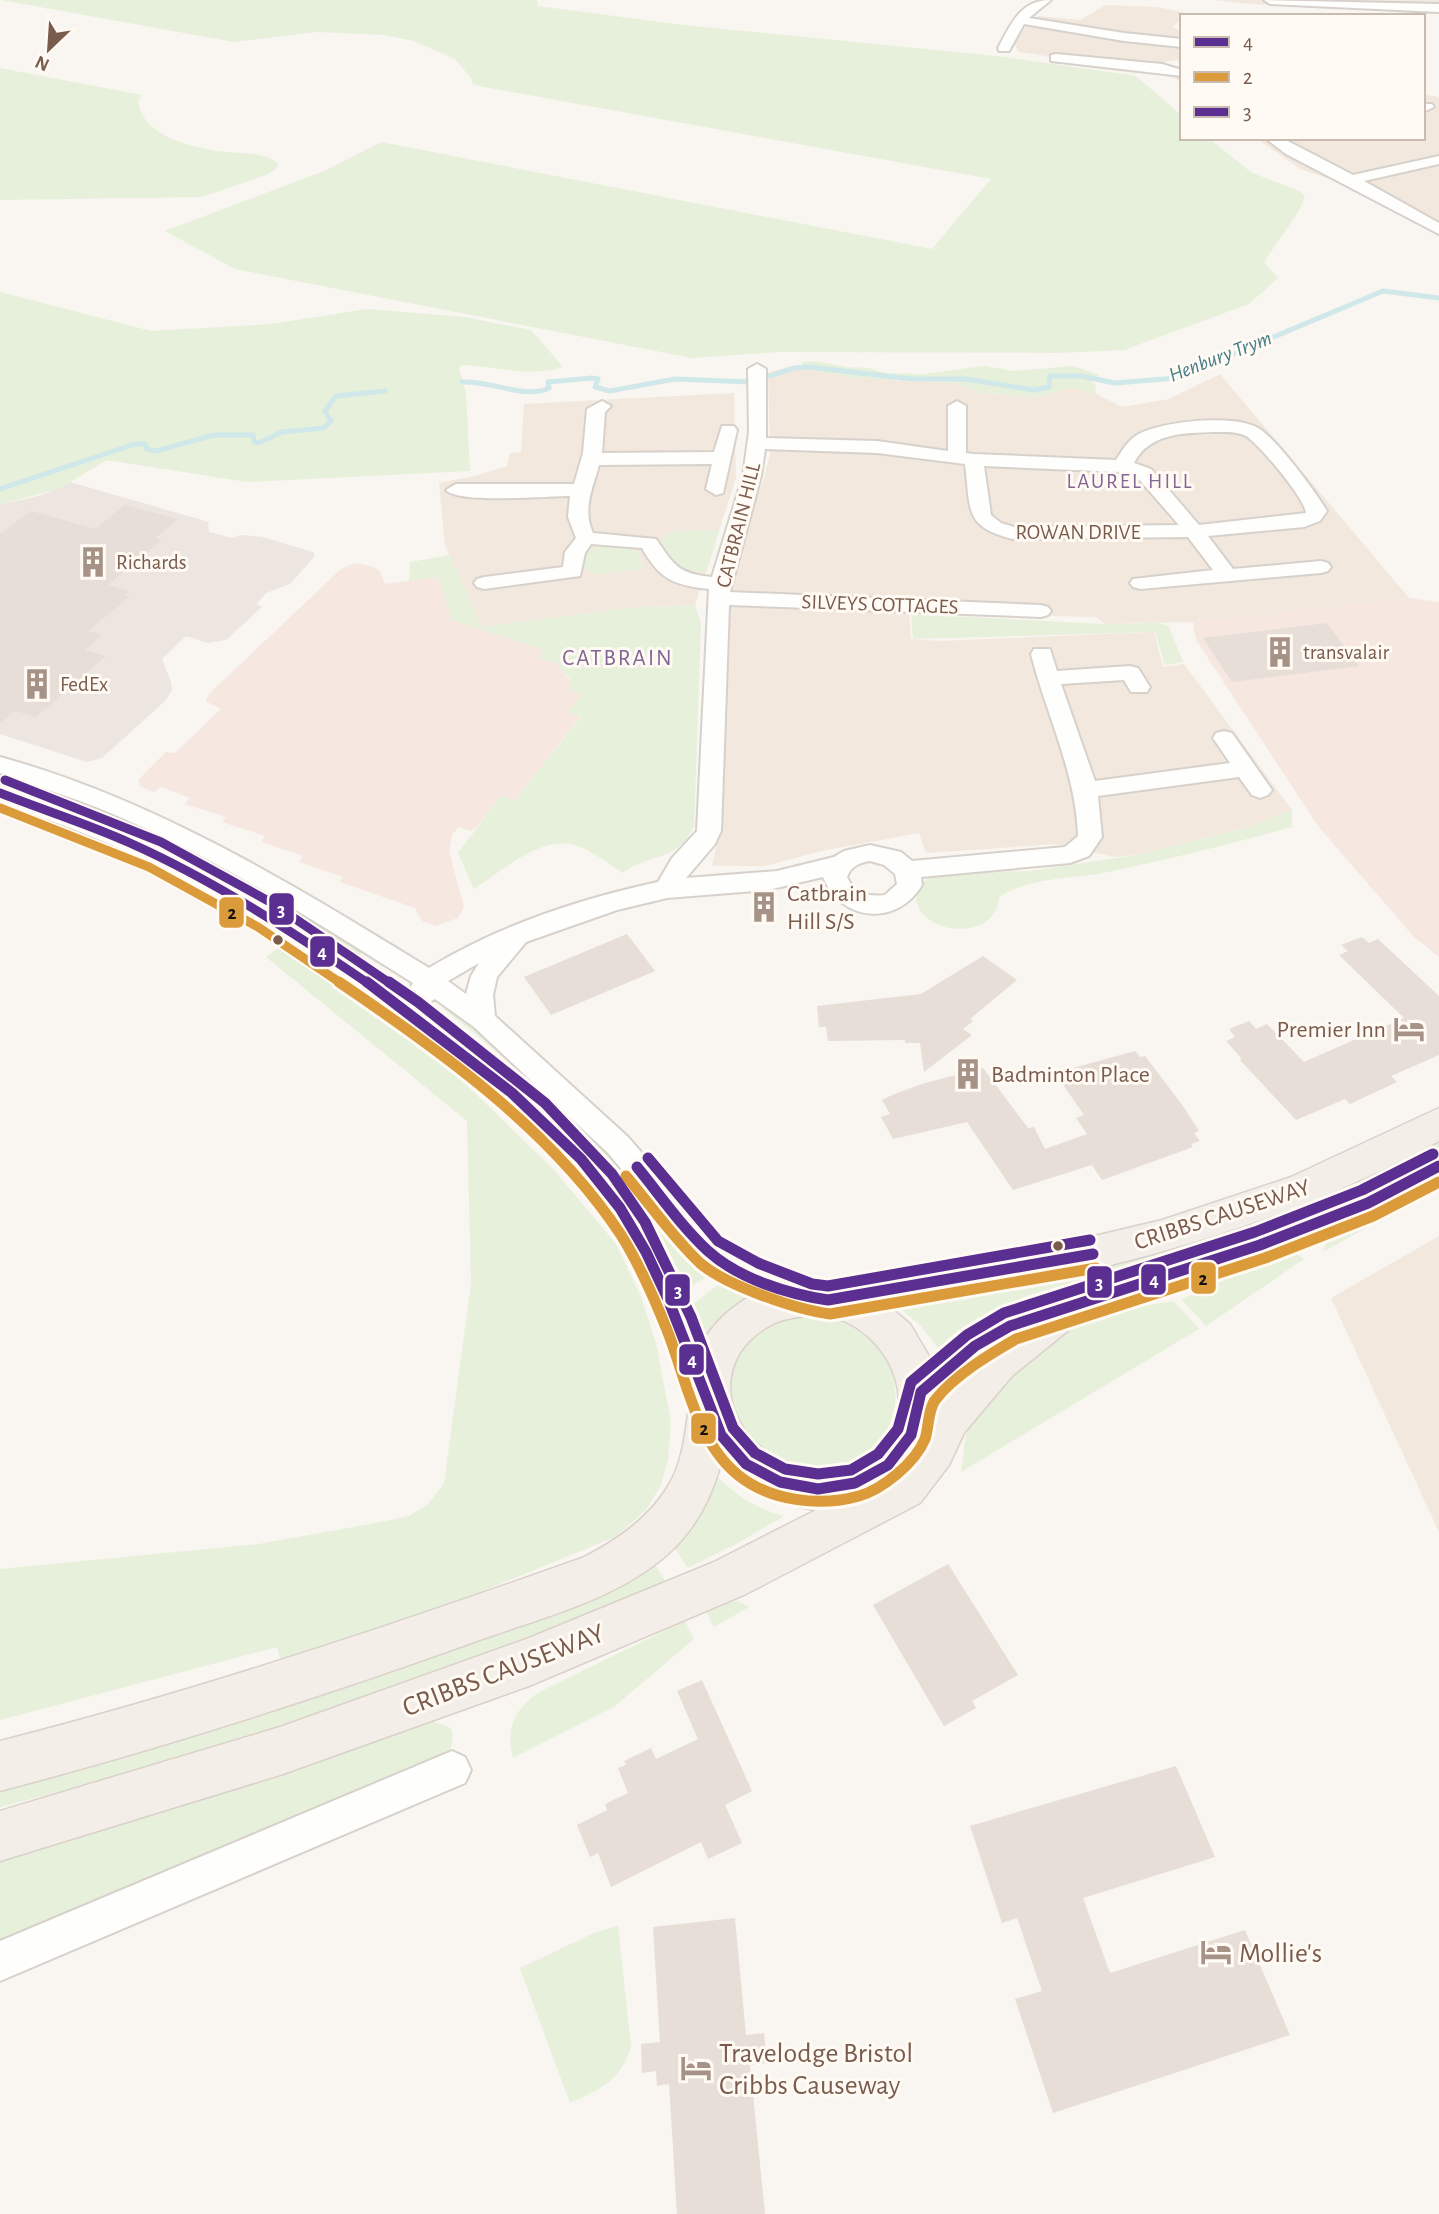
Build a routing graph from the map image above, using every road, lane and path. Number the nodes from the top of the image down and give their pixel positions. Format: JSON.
{"nodes":[{"id":1,"x":1045,"y":0,"type":"edge"},
{"id":2,"x":1270,"y":0,"type":"edge"},
{"id":3,"x":1295,"y":1,"type":"edge"},
{"id":4,"x":1395,"y":4,"type":"edge"},
{"id":5,"x":1439,"y":9,"type":"edge"},
{"id":6,"x":1377,"y":11,"type":"edge"},
{"id":7,"x":1025,"y":15,"type":"junction"},
{"id":8,"x":1098,"y":19,"type":"dead end"},
{"id":9,"x":1180,"y":43,"type":"edge"},
{"id":10,"x":1004,"y":48,"type":"dead end"},
{"id":11,"x":1056,"y":58,"type":"dead end"},
{"id":12,"x":1180,"y":74,"type":"edge"},
{"id":13,"x":1277,"y":140,"type":"edge"},
{"id":14,"x":1439,"y":160,"type":"edge"},
{"id":15,"x":1351,"y":180,"type":"junction"},
{"id":16,"x":1439,"y":229,"type":"edge"},
{"id":17,"x":757,"y":369,"type":"dead end"},
{"id":18,"x":602,"y":406,"type":"dead end"},
{"id":19,"x":957,"y":406,"type":"dead end"},
{"id":20,"x":728,"y":430,"type":"dead end"},
{"id":21,"x":757,"y":443,"type":"junction"},
{"id":22,"x":723,"y":458,"type":"junction"},
{"id":23,"x":966,"y":458,"type":"junction"},
{"id":24,"x":591,"y":459,"type":"junction"},
{"id":25,"x":1123,"y":466,"type":"junction"},
{"id":26,"x":716,"y":489,"type":"dead end"},
{"id":27,"x":456,"y":490,"type":"dead end"},
{"id":28,"x":580,"y":490,"type":"junction"},
{"id":29,"x":1194,"y":531,"type":"junction"},
{"id":30,"x":586,"y":538,"type":"junction"},
{"id":31,"x":1321,"y":567,"type":"dead end"},
{"id":32,"x":1227,"y":575,"type":"junction"},
{"id":33,"x":484,"y":583,"type":"dead end"},
{"id":34,"x":1140,"y":583,"type":"dead end"},
{"id":35,"x":720,"y":591,"type":"junction"},
{"id":36,"x":1041,"y":611,"type":"dead end"},
{"id":37,"x":1042,"y":654,"type":"dead end"},
{"id":38,"x":1047,"y":678,"type":"junction"},
{"id":39,"x":1139,"y":687,"type":"dead end"},
{"id":40,"x":1224,"y":738,"type":"dead end"},
{"id":41,"x":0,"y":765,"type":"edge"},
{"id":42,"x":1244,"y":769,"type":"junction"},
{"id":43,"x":1088,"y":790,"type":"junction"},
{"id":44,"x":1260,"y":790,"type":"dead end"},
{"id":45,"x":0,"y":793,"type":"edge"},
{"id":46,"x":841,"y":863,"type":"junction"},
{"id":47,"x":907,"y":870,"type":"junction"},
{"id":48,"x":771,"y":881,"type":"junction"},
{"id":49,"x":667,"y":889,"type":"junction"},
{"id":50,"x":841,"y":892,"type":"junction"},
{"id":51,"x":520,"y":935,"type":"junction"},
{"id":52,"x":428,"y":980,"type":"junction"},
{"id":53,"x":483,"y":1020,"type":"junction"},
{"id":54,"x":1439,"y":1123,"type":"edge"},
{"id":55,"x":576,"y":1151,"type":"junction"},
{"id":56,"x":1439,"y":1166,"type":"edge"},
{"id":57,"x":819,"y":1299,"type":"junction"},
{"id":58,"x":1066,"y":1310,"type":"junction"},
{"id":59,"x":708,"y":1401,"type":"junction"},
{"id":60,"x":925,"y":1418,"type":"junction"},
{"id":61,"x":0,"y":1766,"type":"edge"},
{"id":62,"x":452,"y":1770,"type":"dead end"},
{"id":63,"x":0,"y":1836,"type":"edge"},
{"id":64,"x":0,"y":1961,"type":"edge"}],
"edges":[{"from":1,"to":7,"type":"street"},
{"from":2,"to":3,"type":"street"},
{"from":3,"to":6,"type":"street"},
{"from":4,"to":5,"type":"street"},
{"from":4,"to":6,"type":"street"},
{"from":7,"to":8,"type":"street"},
{"from":7,"to":9,"type":"street"},
{"from":7,"to":10,"type":"street"},
{"from":11,"to":12,"type":"street"},
{"from":13,"to":15,"type":"street"},
{"from":14,"to":15,"type":"street"},
{"from":15,"to":16,"type":"street"},
{"from":17,"to":21,"type":"street","name":"CATBRAIN HILL"},
{"from":18,"to":24,"type":"street"},
{"from":19,"to":23,"type":"street","name":"ROWAN DRIVE"},
{"from":20,"to":22,"type":"street"},
{"from":21,"to":23,"type":"street"},
{"from":21,"to":35,"type":"street","name":"CATBRAIN HILL"},
{"from":22,"to":24,"type":"street"},
{"from":22,"to":26,"type":"street"},
{"from":23,"to":25,"type":"street"},
{"from":23,"to":29,"type":"street","name":"ROWAN DRIVE"},
{"from":24,"to":28,"type":"street"},
{"from":25,"to":29,"type":"street"},
{"from":25,"to":29,"type":"street","name":"ROWAN DRIVE"},
{"from":27,"to":28,"type":"street"},
{"from":28,"to":30,"type":"street"},
{"from":29,"to":32,"type":"street"},
{"from":30,"to":33,"type":"street"},
{"from":30,"to":35,"type":"street","name":"SILVEYS COTTAGES"},
{"from":31,"to":32,"type":"street"},
{"from":32,"to":34,"type":"street"},
{"from":35,"to":36,"type":"street","name":"SILVEYS COTTAGES"},
{"from":35,"to":49,"type":"street","name":"CATBRAIN HILL"},
{"from":37,"to":38,"type":"street"},
{"from":38,"to":39,"type":"street"},
{"from":38,"to":43,"type":"street"},
{"from":40,"to":42,"type":"street"},
{"from":41,"to":52,"type":"street"},
{"from":42,"to":43,"type":"street"},
{"from":42,"to":44,"type":"street"},
{"from":43,"to":47,"type":"street"},
{"from":45,"to":55,"type":"street"},
{"from":46,"to":47,"type":"street"},
{"from":46,"to":48,"type":"street"},
{"from":46,"to":50,"type":"street"},
{"from":47,"to":50,"type":"street"},
{"from":48,"to":49,"type":"street"},
{"from":48,"to":50,"type":"street"},
{"from":49,"to":51,"type":"street"},
{"from":51,"to":52,"type":"street"},
{"from":51,"to":53,"type":"street"},
{"from":52,"to":53,"type":"street"},
{"from":52,"to":55,"type":"street"},
{"from":53,"to":57,"type":"street"},
{"from":54,"to":57,"type":"main road","name":"CRIBBS CAUSEWAY"},
{"from":55,"to":59,"type":"street"},
{"from":56,"to":58,"type":"main road","name":"CRIBBS CAUSEWAY"},
{"from":57,"to":59,"type":"main road"},
{"from":57,"to":60,"type":"main road"},
{"from":58,"to":60,"type":"main road"},
{"from":58,"to":60,"type":"main road","name":"CRIBBS CAUSEWAY"},
{"from":59,"to":60,"type":"main road"},
{"from":59,"to":61,"type":"main road"},
{"from":60,"to":63,"type":"main road","name":"CRIBBS CAUSEWAY"},
{"from":62,"to":64,"type":"street"}]}
